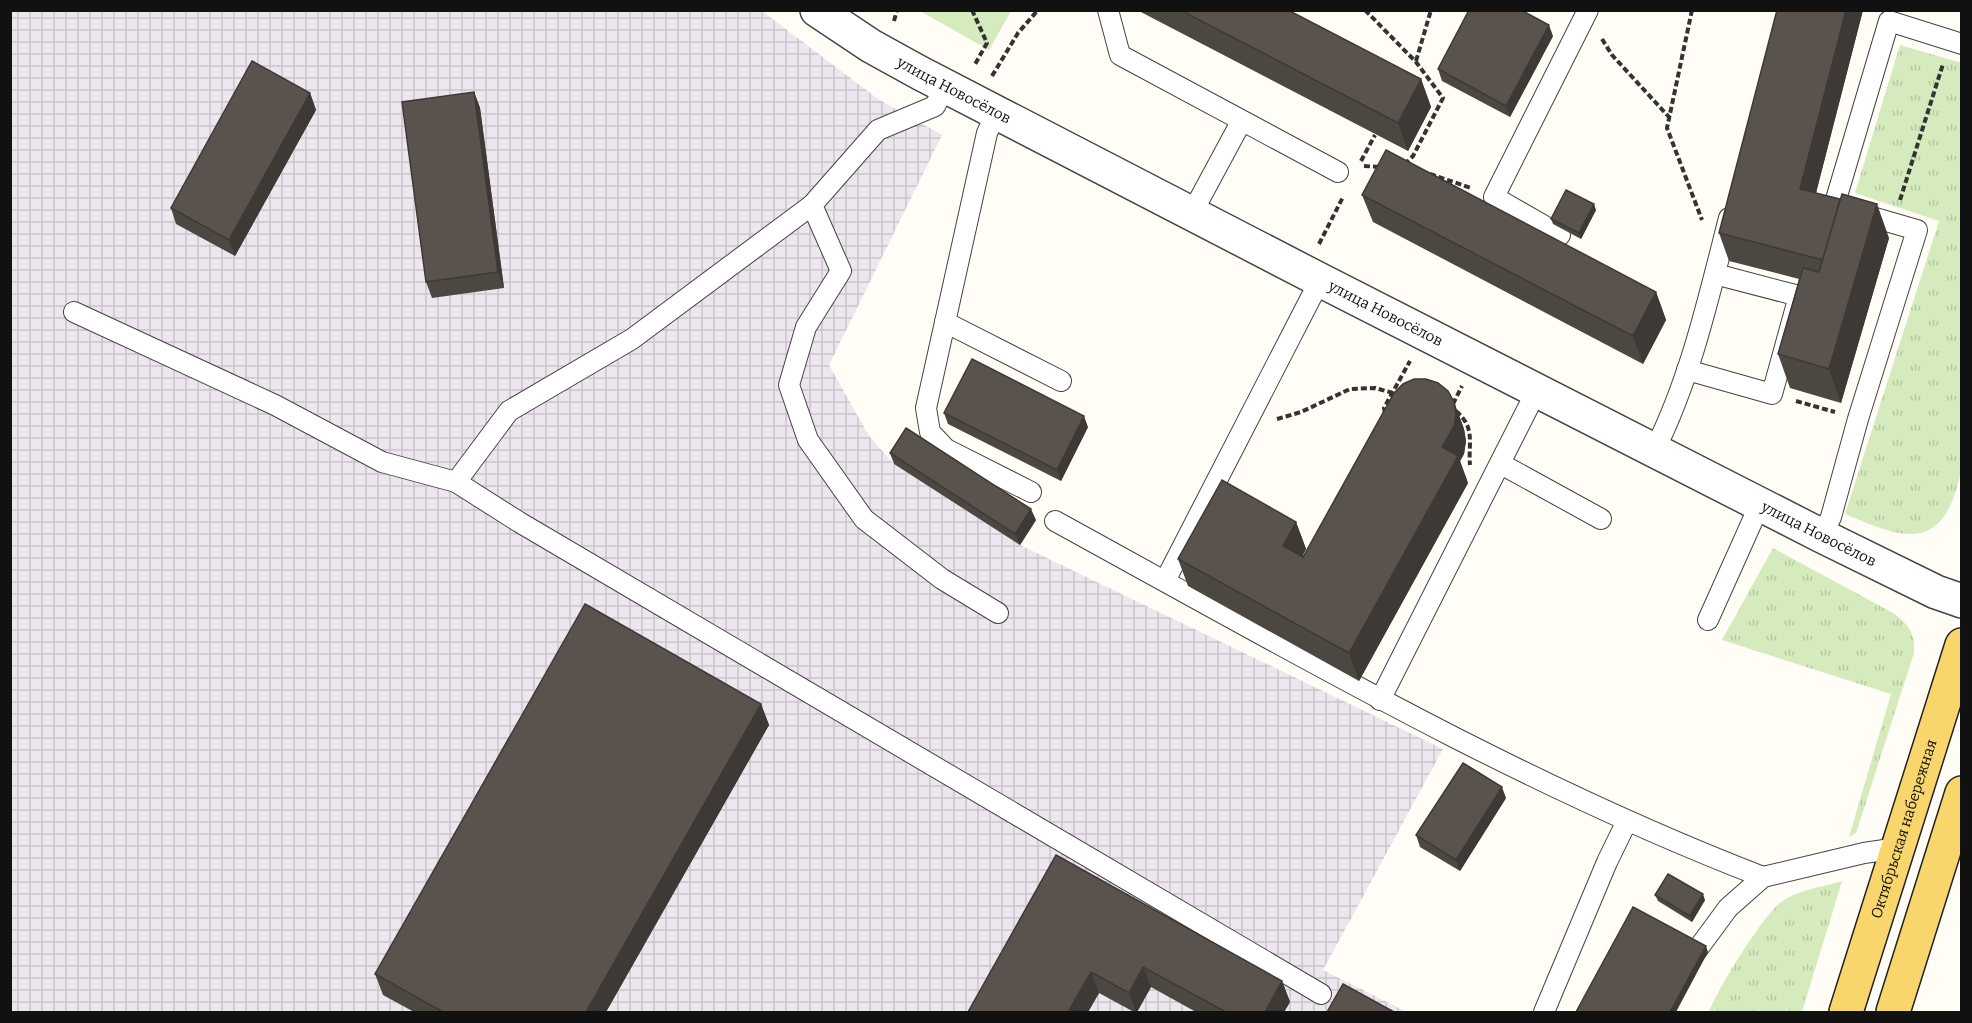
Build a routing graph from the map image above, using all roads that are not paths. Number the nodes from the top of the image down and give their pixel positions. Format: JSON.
{"nodes":[{"id":1,"x":817,"y":10,"type":"edge"},
{"id":2,"x":1108,"y":10,"type":"edge"},
{"id":3,"x":1587,"y":14,"type":"edge"},
{"id":4,"x":1956,"y":42,"type":"edge"},
{"id":5,"x":958,"y":79,"type":"junction"},
{"id":6,"x":996,"y":113,"type":"junction"},
{"id":7,"x":1242,"y":122,"type":"junction"},
{"id":8,"x":1338,"y":172,"type":"dead end"},
{"id":9,"x":1735,"y":197,"type":"edge"},
{"id":10,"x":812,"y":205,"type":"junction"},
{"id":11,"x":1192,"y":213,"type":"junction"},
{"id":12,"x":1560,"y":235,"type":"dead end"},
{"id":13,"x":1716,"y":268,"type":"junction"},
{"id":14,"x":1320,"y":280,"type":"junction"},
{"id":15,"x":75,"y":312,"type":"dead end"},
{"id":16,"x":945,"y":322,"type":"junction"},
{"id":17,"x":1687,"y":370,"type":"junction"},
{"id":18,"x":1061,"y":381,"type":"dead end"},
{"id":19,"x":1537,"y":390,"type":"junction"},
{"id":20,"x":1655,"y":449,"type":"junction"},
{"id":21,"x":1501,"y":464,"type":"junction"},
{"id":22,"x":456,"y":482,"type":"junction"},
{"id":23,"x":1030,"y":492,"type":"dead end"},
{"id":24,"x":1760,"y":504,"type":"junction"},
{"id":25,"x":1601,"y":519,"type":"dead end"},
{"id":26,"x":1055,"y":521,"type":"dead end"},
{"id":27,"x":1822,"y":536,"type":"junction"},
{"id":28,"x":1165,"y":581,"type":"junction"},
{"id":29,"x":1962,"y":601,"type":"edge"},
{"id":30,"x":998,"y":613,"type":"dead end"},
{"id":31,"x":1708,"y":620,"type":"dead end"},
{"id":32,"x":1962,"y":645,"type":"edge"},
{"id":33,"x":1380,"y":700,"type":"junction"},
{"id":34,"x":1962,"y":793,"type":"edge"},
{"id":35,"x":1627,"y":821,"type":"junction"},
{"id":36,"x":1898,"y":848,"type":"junction"},
{"id":37,"x":1763,"y":877,"type":"junction"},
{"id":38,"x":1702,"y":940,"type":"junction"},
{"id":39,"x":1673,"y":953,"type":"edge"},
{"id":40,"x":1674,"y":985,"type":"edge"},
{"id":41,"x":1321,"y":994,"type":"dead end"},
{"id":42,"x":1544,"y":1012,"type":"edge"},
{"id":43,"x":1846,"y":1012,"type":"edge"},
{"id":44,"x":1893,"y":1012,"type":"edge"}],
"edges":[{"from":1,"to":5,"type":"street","name":"улица Новосёлов"},
{"from":2,"to":7,"type":"lane"},
{"from":3,"to":12,"type":"lane"},
{"from":4,"to":27,"type":"lane"},
{"from":5,"to":6,"type":"street","name":"улица Новосёлов"},
{"from":5,"to":10,"type":"lane"},
{"from":6,"to":11,"type":"street","name":"улица Новосёлов"},
{"from":6,"to":16,"type":"lane"},
{"from":7,"to":8,"type":"lane"},
{"from":7,"to":11,"type":"lane"},
{"from":9,"to":13,"type":"lane"},
{"from":10,"to":22,"type":"lane"},
{"from":10,"to":30,"type":"lane"},
{"from":11,"to":14,"type":"street","name":"улица Новосёлов"},
{"from":13,"to":17,"type":"lane"},
{"from":13,"to":17,"type":"lane"},
{"from":14,"to":19,"type":"street","name":"улица Новосёлов"},
{"from":14,"to":28,"type":"lane"},
{"from":15,"to":22,"type":"lane"},
{"from":16,"to":18,"type":"lane"},
{"from":16,"to":23,"type":"lane"},
{"from":17,"to":20,"type":"lane"},
{"from":19,"to":20,"type":"street","name":"улица Новосёлов"},
{"from":19,"to":21,"type":"lane"},
{"from":20,"to":24,"type":"street","name":"улица Новосёлов"},
{"from":21,"to":25,"type":"lane"},
{"from":21,"to":33,"type":"lane"},
{"from":22,"to":41,"type":"lane"},
{"from":24,"to":27,"type":"street","name":"улица Новосёлов"},
{"from":24,"to":31,"type":"lane"},
{"from":26,"to":28,"type":"lane"},
{"from":27,"to":29,"type":"street","name":"улица Новосёлов"},
{"from":28,"to":33,"type":"lane"},
{"from":32,"to":36,"type":"main road","name":"Октябрьская набережная"},
{"from":33,"to":35,"type":"lane"},
{"from":34,"to":44,"type":"main road"},
{"from":35,"to":37,"type":"lane"},
{"from":35,"to":42,"type":"lane"},
{"from":36,"to":37,"type":"lane"},
{"from":36,"to":43,"type":"main road","name":"Октябрьская набережная"},
{"from":37,"to":38,"type":"lane"},
{"from":38,"to":39,"type":"lane"},
{"from":38,"to":40,"type":"lane"}]}
